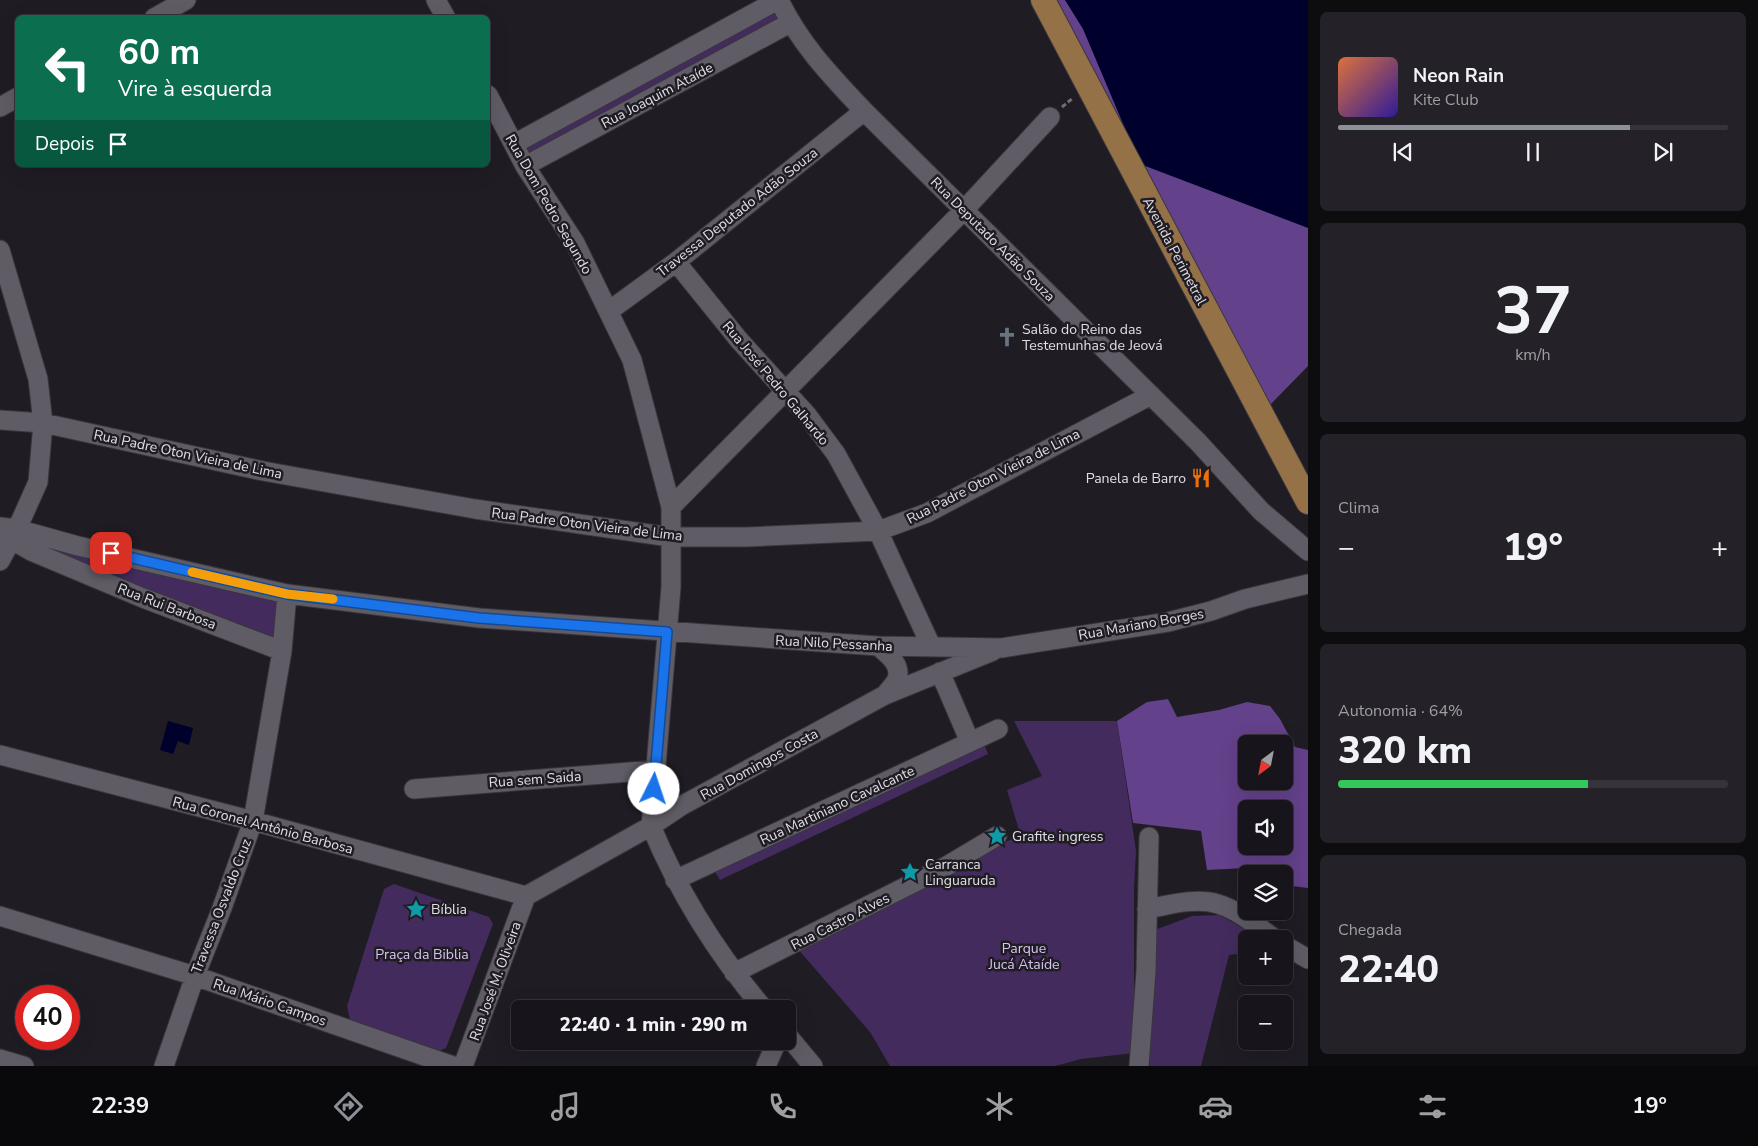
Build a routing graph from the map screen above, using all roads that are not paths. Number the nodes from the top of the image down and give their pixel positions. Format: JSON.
{"nodes":[{"id":1,"x":778,"y":0,"type":"edge"},
{"id":2,"x":1043,"y":0,"type":"edge"},
{"id":3,"x":178,"y":2,"type":"edge"},
{"id":4,"x":158,"y":15,"type":"edge"},
{"id":5,"x":790,"y":23,"type":"junction"},
{"id":6,"x":15,"y":99,"type":"edge"},
{"id":7,"x":490,"y":99,"type":"edge"},
{"id":8,"x":0,"y":108,"type":"edge"},
{"id":9,"x":864,"y":111,"type":"junction"},
{"id":10,"x":1050,"y":117,"type":"road end"},
{"id":11,"x":514,"y":144,"type":"junction"},
{"id":12,"x":525,"y":166,"type":"junction"},
{"id":13,"x":964,"y":210,"type":"junction"},
{"id":14,"x":0,"y":250,"type":"edge"},
{"id":15,"x":676,"y":262,"type":"junction"},
{"id":16,"x":609,"y":311,"type":"junction"},
{"id":17,"x":786,"y":391,"type":"junction"},
{"id":18,"x":1151,"y":395,"type":"junction"},
{"id":19,"x":0,"y":420,"type":"edge"},
{"id":20,"x":43,"y":422,"type":"junction"},
{"id":21,"x":1308,"y":502,"type":"edge"},
{"id":22,"x":671,"y":507,"type":"junction"},
{"id":23,"x":878,"y":531,"type":"junction"},
{"id":24,"x":7,"y":532,"type":"edge"},
{"id":25,"x":670,"y":537,"type":"junction"},
{"id":26,"x":1308,"y":551,"type":"edge"},
{"id":27,"x":0,"y":561,"type":"edge"},
{"id":28,"x":1308,"y":584,"type":"edge"},
{"id":29,"x":287,"y":594,"type":"junction"},
{"id":30,"x":667,"y":632,"type":"junction"},
{"id":31,"x":878,"y":646,"type":"junction"},
{"id":32,"x":931,"y":646,"type":"junction"},
{"id":33,"x":1001,"y":648,"type":"junction"},
{"id":34,"x":282,"y":651,"type":"junction"},
{"id":35,"x":940,"y":672,"type":"junction"},
{"id":36,"x":885,"y":695,"type":"junction"},
{"id":37,"x":998,"y":730,"type":"dead end"},
{"id":38,"x":970,"y":742,"type":"junction"},
{"id":39,"x":0,"y":756,"type":"edge"},
{"id":40,"x":656,"y":770,"type":"junction"},
{"id":41,"x":414,"y":789,"type":"dead end"},
{"id":42,"x":253,"y":822,"type":"junction"},
{"id":43,"x":652,"y":826,"type":"junction"},
{"id":44,"x":997,"y":836,"type":"dead end"},
{"id":45,"x":1149,"y":837,"type":"dead end"},
{"id":46,"x":676,"y":880,"type":"junction"},
{"id":47,"x":526,"y":896,"type":"junction"},
{"id":48,"x":1147,"y":909,"type":"junction"},
{"id":49,"x":0,"y":916,"type":"edge"},
{"id":50,"x":1262,"y":930,"type":"edge"},
{"id":51,"x":1293,"y":950,"type":"edge"},
{"id":52,"x":1308,"y":959,"type":"edge"},
{"id":53,"x":734,"y":974,"type":"junction"},
{"id":54,"x":195,"y":976,"type":"junction"},
{"id":55,"x":756,"y":1000,"type":"edge"},
{"id":56,"x":796,"y":1046,"type":"edge"},
{"id":57,"x":772,"y":1050,"type":"edge"},
{"id":58,"x":164,"y":1066,"type":"edge"},
{"id":59,"x":453,"y":1066,"type":"edge"},
{"id":60,"x":463,"y":1066,"type":"edge"},
{"id":61,"x":766,"y":1066,"type":"edge"},
{"id":62,"x":813,"y":1066,"type":"edge"},
{"id":63,"x":1139,"y":1066,"type":"edge"}],
"edges":[{"from":1,"to":5,"type":"street","name":"Rua Deputado Adão Souza"},
{"from":1,"to":11,"type":"street","name":"Rua Joaquim Ataíde"},
{"from":2,"to":21,"type":"main road","name":"Avenida Perimetral"},
{"from":3,"to":4,"type":"street"},
{"from":5,"to":9,"type":"street","name":"Rua Deputado Adão Souza"},
{"from":5,"to":12,"type":"street","name":"Rua Joaquim Ataíde"},
{"from":6,"to":8,"type":"street"},
{"from":7,"to":11,"type":"street","name":"Rua Dom Pedro Segundo"},
{"from":9,"to":13,"type":"street","name":"Rua Deputado Adão Souza"},
{"from":9,"to":15,"type":"street","name":"Travessa Deputado Adão Souza"},
{"from":10,"to":13,"type":"street"},
{"from":11,"to":12,"type":"street","name":"Rua Dom Pedro Segundo"},
{"from":12,"to":16,"type":"street","name":"Rua Dom Pedro Segundo"},
{"from":13,"to":17,"type":"street"},
{"from":13,"to":18,"type":"street","name":"Rua Deputado Adão Souza"},
{"from":14,"to":20,"type":"street"},
{"from":15,"to":16,"type":"street","name":"Travessa Deputado Adão Souza"},
{"from":15,"to":17,"type":"street","name":"Rua José Pedro Galhardo"},
{"from":16,"to":22,"type":"street","name":"Rua Dom Pedro Segundo"},
{"from":17,"to":22,"type":"street"},
{"from":17,"to":23,"type":"street","name":"Rua José Pedro Galhardo"},
{"from":18,"to":23,"type":"street","name":"Rua Padre Oton Vieira de Lima"},
{"from":18,"to":26,"type":"street","name":"Rua Deputado Adão Souza"},
{"from":19,"to":20,"type":"street","name":"Rua Padre Oton Vieira de Lima"},
{"from":20,"to":24,"type":"street"},
{"from":20,"to":25,"type":"street","name":"Rua Padre Oton Vieira de Lima"},
{"from":22,"to":25,"type":"street","name":"Rua Dom Pedro Segundo"},
{"from":23,"to":25,"type":"street","name":"Rua Padre Oton Vieira de Lima"},
{"from":23,"to":32,"type":"street","name":"Rua José Pedro Galhardo"},
{"from":24,"to":27,"type":"street"},
{"from":24,"to":29,"type":"street","name":"Rua Nilo Pessanha"},
{"from":24,"to":34,"type":"street","name":"Rua Rui Barbosa"},
{"from":25,"to":30,"type":"street","name":"Rua Dom Pedro Segundo"},
{"from":28,"to":33,"type":"street","name":"Rua Mariano Borges"},
{"from":29,"to":30,"type":"street","name":"Rua Nilo Pessanha"},
{"from":29,"to":34,"type":"street","name":"Travessa Osvaldo Cruz"},
{"from":30,"to":31,"type":"street","name":"Rua Nilo Pessanha"},
{"from":30,"to":40,"type":"street","name":"Rua Dom Pedro Segundo"},
{"from":31,"to":32,"type":"street","name":"Rua Nilo Pessanha"},
{"from":31,"to":36,"type":"street"},
{"from":32,"to":33,"type":"street","name":"Rua Nilo Pessanha"},
{"from":33,"to":35,"type":"street","name":"Rua Domingos Costa"},
{"from":34,"to":42,"type":"street","name":"Travessa Osvaldo Cruz"},
{"from":35,"to":36,"type":"street","name":"Rua Domingos Costa"},
{"from":35,"to":38,"type":"street"},
{"from":36,"to":43,"type":"street","name":"Rua Domingos Costa"},
{"from":37,"to":38,"type":"street","name":"Rua Martiniano Cavalcante"},
{"from":38,"to":46,"type":"street","name":"Rua Martiniano Cavalcante"},
{"from":39,"to":42,"type":"street","name":"Rua Coronel Antônio Barbosa"},
{"from":40,"to":41,"type":"street","name":"Rua sem Saida"},
{"from":40,"to":43,"type":"street","name":"Rua Dom Pedro Segundo"},
{"from":42,"to":47,"type":"street","name":"Rua Coronel Antônio Barbosa"},
{"from":42,"to":54,"type":"street","name":"Travessa Osvaldo Cruz"},
{"from":43,"to":46,"type":"street"},
{"from":43,"to":47,"type":"street","name":"Rua Domingos Costa"},
{"from":44,"to":53,"type":"street","name":"Rua Castro Alves"},
{"from":45,"to":48,"type":"street"},
{"from":46,"to":53,"type":"street"},
{"from":47,"to":60,"type":"street","name":"Rua José M. Oliveira"},
{"from":48,"to":50,"type":"street"},
{"from":48,"to":63,"type":"street"},
{"from":49,"to":54,"type":"street","name":"Rua Mário Campos"},
{"from":51,"to":52,"type":"street"},
{"from":53,"to":55,"type":"street"},
{"from":54,"to":58,"type":"street","name":"Travessa Osvaldo Cruz"},
{"from":54,"to":59,"type":"street","name":"Rua Mário Campos"},
{"from":56,"to":62,"type":"street"},
{"from":57,"to":61,"type":"street"}]}
